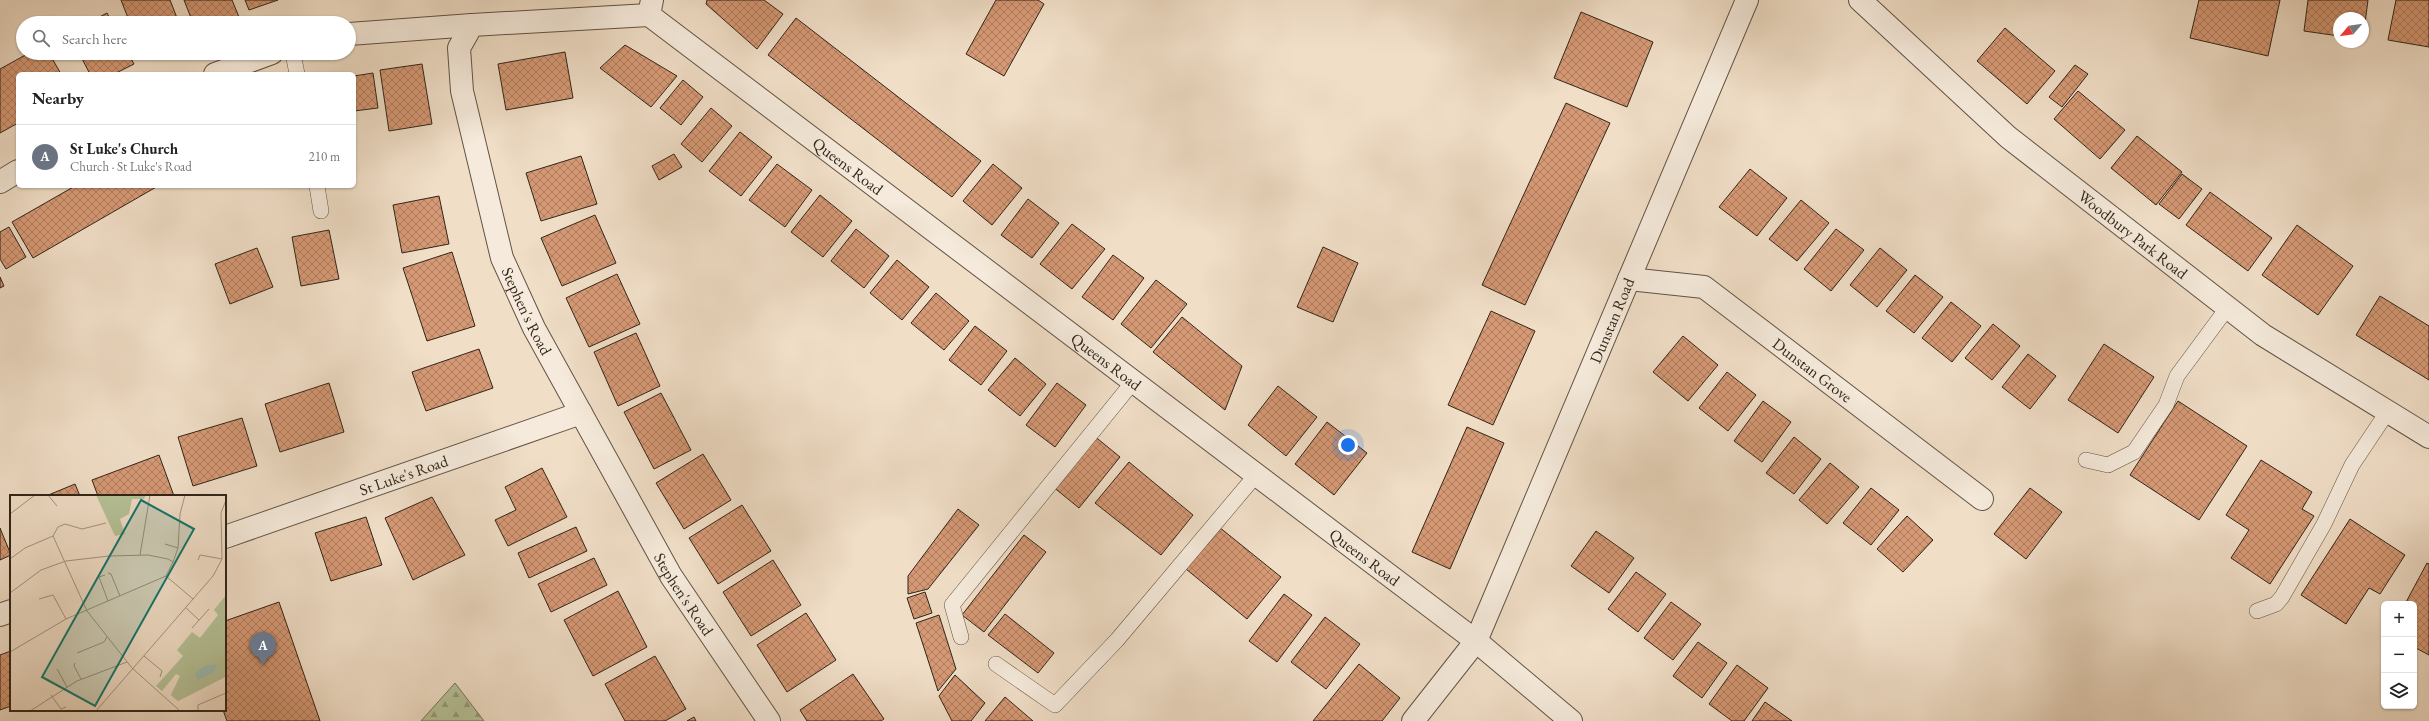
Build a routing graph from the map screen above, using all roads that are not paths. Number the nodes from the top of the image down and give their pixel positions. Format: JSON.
{"nodes":[{"id":1,"x":1747,"y":0,"type":"edge"},
{"id":2,"x":1860,"y":0,"type":"edge"},
{"id":3,"x":651,"y":7,"type":"edge"},
{"id":4,"x":472,"y":25,"type":"junction"},
{"id":5,"x":356,"y":33,"type":"edge"},
{"id":6,"x":253,"y":60,"type":"edge"},
{"id":7,"x":294,"y":60,"type":"edge"},
{"id":8,"x":220,"y":72,"type":"edge"},
{"id":9,"x":297,"y":72,"type":"edge"},
{"id":10,"x":16,"y":172,"type":"edge"},
{"id":11,"x":0,"y":182,"type":"edge"},
{"id":12,"x":317,"y":188,"type":"edge"},
{"id":13,"x":321,"y":211,"type":"dead end"},
{"id":14,"x":1630,"y":278,"type":"junction"},
{"id":15,"x":2228,"y":307,"type":"junction"},
{"id":16,"x":1133,"y":382,"type":"junction"},
{"id":17,"x":2388,"y":411,"type":"junction"},
{"id":18,"x":581,"y":413,"type":"junction"},
{"id":19,"x":2429,"y":437,"type":"edge"},
{"id":20,"x":2086,"y":460,"type":"dead end"},
{"id":21,"x":1256,"y":475,"type":"junction"},
{"id":22,"x":1982,"y":499,"type":"dead end"},
{"id":23,"x":226,"y":536,"type":"edge"},
{"id":24,"x":10,"y":611,"type":"edge"},
{"id":25,"x":2257,"y":611,"type":"dead end"},
{"id":26,"x":0,"y":615,"type":"edge"},
{"id":27,"x":961,"y":637,"type":"dead end"},
{"id":28,"x":1476,"y":641,"type":"junction"},
{"id":29,"x":996,"y":664,"type":"dead end"},
{"id":30,"x":769,"y":721,"type":"edge"},
{"id":31,"x":1413,"y":721,"type":"edge"},
{"id":32,"x":1571,"y":721,"type":"edge"}],
"edges":[{"from":1,"to":14,"type":"street","name":"Dunstan Road"},
{"from":2,"to":15,"type":"street","name":"Woodbury Park Road"},
{"from":3,"to":4,"type":"street"},
{"from":3,"to":16,"type":"street","name":"Queens Road"},
{"from":4,"to":5,"type":"street"},
{"from":4,"to":18,"type":"street","name":"Stephen's Road"},
{"from":6,"to":8,"type":"street"},
{"from":7,"to":9,"type":"lane"},
{"from":10,"to":11,"type":"street"},
{"from":12,"to":13,"type":"lane"},
{"from":14,"to":22,"type":"street","name":"Dunstan Grove"},
{"from":14,"to":28,"type":"street","name":"Dunstan Road"},
{"from":15,"to":17,"type":"street","name":"Woodbury Park Road"},
{"from":15,"to":20,"type":"lane"},
{"from":16,"to":21,"type":"street","name":"Queens Road"},
{"from":16,"to":27,"type":"lane"},
{"from":17,"to":19,"type":"street","name":"Woodbury Park Road"},
{"from":17,"to":25,"type":"lane"},
{"from":18,"to":23,"type":"street","name":"St Luke's Road"},
{"from":18,"to":30,"type":"street","name":"Stephen's Road"},
{"from":21,"to":28,"type":"street","name":"Queens Road"},
{"from":21,"to":29,"type":"lane"},
{"from":24,"to":26,"type":"street"},
{"from":28,"to":31,"type":"street","name":"Dunstan Road"},
{"from":28,"to":32,"type":"street","name":"Queens Road"}]}
